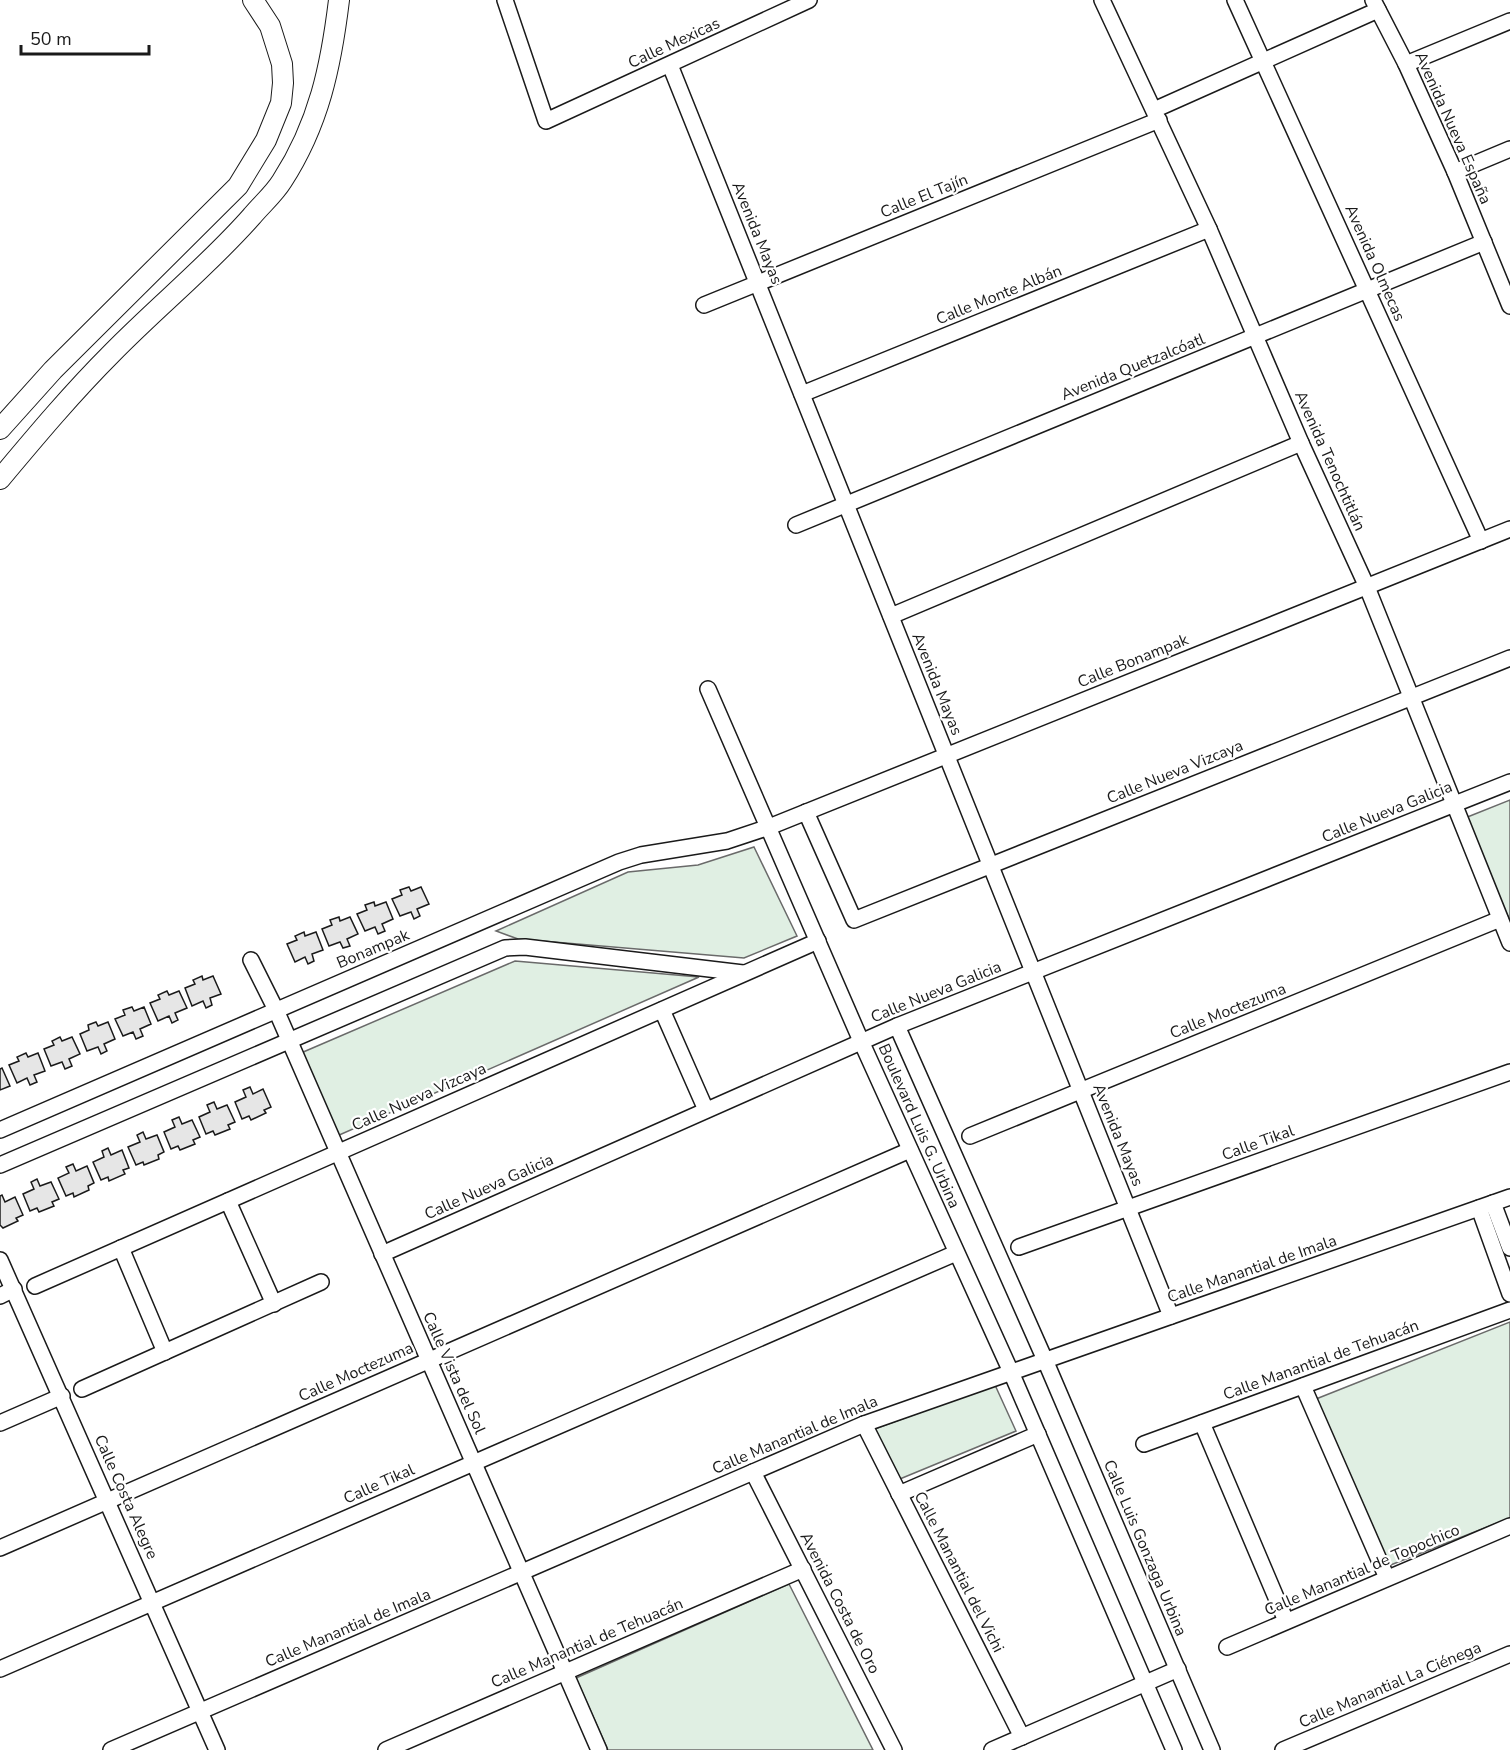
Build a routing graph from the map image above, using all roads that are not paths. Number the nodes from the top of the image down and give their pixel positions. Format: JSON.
{"nodes":[{"id":1,"x":253,"y":0,"type":"edge"},
{"id":2,"x":339,"y":0,"type":"edge"},
{"id":3,"x":505,"y":0,"type":"edge"},
{"id":4,"x":809,"y":0,"type":"edge"},
{"id":5,"x":1102,"y":0,"type":"edge"},
{"id":6,"x":1235,"y":0,"type":"edge"},
{"id":7,"x":1375,"y":5,"type":"edge"},
{"id":8,"x":1510,"y":21,"type":"edge"},
{"id":9,"x":1263,"y":61,"type":"junction"},
{"id":10,"x":1406,"y":64,"type":"junction"},
{"id":11,"x":670,"y":65,"type":"junction"},
{"id":12,"x":1156,"y":115,"type":"junction"},
{"id":13,"x":1510,"y":149,"type":"edge"},
{"id":14,"x":1455,"y":172,"type":"junction"},
{"id":15,"x":1209,"y":229,"type":"junction"},
{"id":16,"x":1484,"y":242,"type":"junction"},
{"id":17,"x":1505,"y":278,"type":"edge"},
{"id":18,"x":758,"y":284,"type":"junction"},
{"id":19,"x":1367,"y":290,"type":"junction"},
{"id":20,"x":704,"y":305,"type":"dead end"},
{"id":21,"x":1510,"y":306,"type":"edge"},
{"id":22,"x":1256,"y":336,"type":"junction"},
{"id":23,"x":802,"y":394,"type":"junction"},
{"id":24,"x":0,"y":429,"type":"edge"},
{"id":25,"x":1301,"y":443,"type":"junction"},
{"id":26,"x":0,"y":479,"type":"edge"},
{"id":27,"x":846,"y":504,"type":"junction"},
{"id":28,"x":796,"y":525,"type":"dead end"},
{"id":29,"x":1510,"y":529,"type":"edge"},
{"id":30,"x":1481,"y":541,"type":"junction"},
{"id":31,"x":1367,"y":587,"type":"junction"},
{"id":32,"x":891,"y":616,"type":"junction"},
{"id":33,"x":1510,"y":658,"type":"edge"},
{"id":34,"x":708,"y":689,"type":"dead end"},
{"id":35,"x":1412,"y":697,"type":"junction"},
{"id":36,"x":946,"y":755,"type":"junction"},
{"id":37,"x":1510,"y":782,"type":"edge"},
{"id":38,"x":1454,"y":804,"type":"junction"},
{"id":39,"x":806,"y":812,"type":"junction"},
{"id":40,"x":769,"y":827,"type":"junction"},
{"id":41,"x":990,"y":865,"type":"junction"},
{"id":42,"x":1500,"y":919,"type":"junction"},
{"id":43,"x":818,"y":941,"type":"junction"},
{"id":44,"x":1510,"y":943,"type":"edge"},
{"id":45,"x":251,"y":960,"type":"dead end"},
{"id":46,"x":745,"y":973,"type":"junction"},
{"id":47,"x":1034,"y":973,"type":"junction"},
{"id":48,"x":276,"y":1010,"type":"junction"},
{"id":49,"x":662,"y":1010,"type":"junction"},
{"id":50,"x":897,"y":1026,"type":"junction"},
{"id":51,"x":289,"y":1041,"type":"junction"},
{"id":52,"x":861,"y":1041,"type":"junction"},
{"id":53,"x":1510,"y":1072,"type":"edge"},
{"id":54,"x":1081,"y":1091,"type":"junction"},
{"id":55,"x":706,"y":1110,"type":"junction"},
{"id":56,"x":0,"y":1130,"type":"edge"},
{"id":57,"x":970,"y":1137,"type":"dead end"},
{"id":58,"x":910,"y":1150,"type":"junction"},
{"id":59,"x":338,"y":1153,"type":"junction"},
{"id":60,"x":0,"y":1165,"type":"edge"},
{"id":61,"x":1510,"y":1197,"type":"edge"},
{"id":62,"x":228,"y":1201,"type":"junction"},
{"id":63,"x":1486,"y":1205,"type":"junction"},
{"id":64,"x":1128,"y":1208,"type":"junction"},
{"id":65,"x":1018,"y":1246,"type":"dead end"},
{"id":66,"x":121,"y":1248,"type":"junction"},
{"id":67,"x":1510,"y":1248,"type":"edge"},
{"id":68,"x":956,"y":1253,"type":"junction"},
{"id":69,"x":382,"y":1254,"type":"junction"},
{"id":70,"x":0,"y":1260,"type":"edge"},
{"id":71,"x":321,"y":1282,"type":"dead end"},
{"id":72,"x":35,"y":1286,"type":"dead end"},
{"id":73,"x":15,"y":1289,"type":"junction"},
{"id":74,"x":1510,"y":1294,"type":"edge"},
{"id":75,"x":0,"y":1296,"type":"edge"},
{"id":76,"x":273,"y":1304,"type":"junction"},
{"id":77,"x":1510,"y":1310,"type":"edge"},
{"id":78,"x":1171,"y":1316,"type":"junction"},
{"id":79,"x":165,"y":1352,"type":"junction"},
{"id":80,"x":429,"y":1360,"type":"junction"},
{"id":81,"x":1045,"y":1360,"type":"junction"},
{"id":82,"x":1011,"y":1372,"type":"junction"},
{"id":83,"x":1303,"y":1386,"type":"junction"},
{"id":84,"x":82,"y":1389,"type":"dead end"},
{"id":85,"x":62,"y":1396,"type":"junction"},
{"id":86,"x":0,"y":1423,"type":"edge"},
{"id":87,"x":1202,"y":1423,"type":"junction"},
{"id":88,"x":864,"y":1424,"type":"junction"},
{"id":89,"x":1038,"y":1434,"type":"junction"},
{"id":90,"x":1144,"y":1444,"type":"dead end"},
{"id":91,"x":473,"y":1462,"type":"junction"},
{"id":92,"x":753,"y":1472,"type":"junction"},
{"id":93,"x":899,"y":1494,"type":"junction"},
{"id":94,"x":108,"y":1501,"type":"junction"},
{"id":95,"x":1510,"y":1526,"type":"edge"},
{"id":96,"x":0,"y":1548,"type":"edge"},
{"id":97,"x":802,"y":1569,"type":"junction"},
{"id":98,"x":521,"y":1572,"type":"junction"},
{"id":99,"x":1387,"y":1578,"type":"junction"},
{"id":100,"x":152,"y":1602,"type":"junction"},
{"id":101,"x":1286,"y":1622,"type":"junction"},
{"id":102,"x":1227,"y":1647,"type":"dead end"},
{"id":103,"x":1510,"y":1654,"type":"edge"},
{"id":104,"x":0,"y":1669,"type":"edge"},
{"id":105,"x":1178,"y":1669,"type":"junction"},
{"id":106,"x":565,"y":1672,"type":"junction"},
{"id":107,"x":1146,"y":1683,"type":"junction"},
{"id":108,"x":200,"y":1711,"type":"junction"},
{"id":109,"x":1022,"y":1737,"type":"junction"},
{"id":110,"x":111,"y":1750,"type":"edge"},
{"id":111,"x":217,"y":1750,"type":"edge"},
{"id":112,"x":386,"y":1750,"type":"edge"},
{"id":113,"x":599,"y":1750,"type":"edge"},
{"id":114,"x":894,"y":1750,"type":"edge"},
{"id":115,"x":992,"y":1750,"type":"edge"},
{"id":116,"x":1174,"y":1750,"type":"edge"},
{"id":117,"x":1212,"y":1750,"type":"edge"},
{"id":118,"x":1283,"y":1750,"type":"edge"}],
"edges":[{"from":1,"to":24,"type":"street"},
{"from":2,"to":26,"type":"street"},
{"from":3,"to":11,"type":"street","name":"Calle Mexicas"},
{"from":4,"to":11,"type":"street","name":"Calle Mexicas"},
{"from":5,"to":12,"type":"street","name":"Avenida Tenochtitlán"},
{"from":6,"to":9,"type":"street","name":"Avenida Olmecas"},
{"from":7,"to":9,"type":"street","name":"Calle El Tajín"},
{"from":7,"to":10,"type":"street","name":"Avenida Nueva España"},
{"from":8,"to":10,"type":"street"},
{"from":9,"to":12,"type":"street","name":"Calle El Tajín"},
{"from":9,"to":19,"type":"street","name":"Avenida Olmecas"},
{"from":10,"to":14,"type":"street","name":"Avenida Nueva España"},
{"from":11,"to":18,"type":"street","name":"Avenida Mayas"},
{"from":12,"to":15,"type":"street","name":"Avenida Tenochtitlán"},
{"from":12,"to":18,"type":"street","name":"Calle El Tajín"},
{"from":13,"to":14,"type":"street"},
{"from":14,"to":16,"type":"street","name":"Avenida Nueva España"},
{"from":15,"to":22,"type":"street","name":"Avenida Tenochtitlán"},
{"from":15,"to":23,"type":"street","name":"Calle Monte Albán"},
{"from":16,"to":17,"type":"street","name":"Avenida Nueva España"},
{"from":16,"to":19,"type":"street","name":"Avenida Quetzalcóatl"},
{"from":17,"to":21,"type":"street","name":"Avenida Nueva España"},
{"from":18,"to":20,"type":"street","name":"Calle El Tajín"},
{"from":18,"to":23,"type":"street","name":"Avenida Mayas"},
{"from":19,"to":22,"type":"street","name":"Avenida Quetzalcóatl"},
{"from":19,"to":30,"type":"street","name":"Avenida Olmecas"},
{"from":22,"to":25,"type":"street","name":"Avenida Tenochtitlán"},
{"from":22,"to":27,"type":"street","name":"Avenida Quetzalcóatl"},
{"from":23,"to":27,"type":"street","name":"Avenida Mayas"},
{"from":25,"to":31,"type":"street","name":"Avenida Tenochtitlán"},
{"from":25,"to":32,"type":"street"},
{"from":27,"to":28,"type":"street","name":"Avenida Quetzalcóatl"},
{"from":27,"to":32,"type":"street","name":"Avenida Mayas"},
{"from":29,"to":30,"type":"street","name":"Calle Bonampak"},
{"from":30,"to":31,"type":"street","name":"Calle Bonampak"},
{"from":31,"to":35,"type":"street","name":"Avenida Tenochtitlán"},
{"from":31,"to":36,"type":"street","name":"Calle Bonampak"},
{"from":32,"to":36,"type":"street","name":"Avenida Mayas"},
{"from":33,"to":35,"type":"street","name":"Calle Nueva Vizcaya"},
{"from":34,"to":40,"type":"street","name":"Boulevard Luis G. Urbina"},
{"from":35,"to":38,"type":"street","name":"Avenida Tenochtitlán"},
{"from":35,"to":41,"type":"street","name":"Calle Nueva Vizcaya"},
{"from":36,"to":39,"type":"street","name":"Calle Bonampak"},
{"from":36,"to":41,"type":"street","name":"Avenida Mayas"},
{"from":37,"to":38,"type":"street","name":"Calle Nueva Galicia"},
{"from":38,"to":42,"type":"street","name":"Avenida Tenochtitlán"},
{"from":38,"to":47,"type":"street","name":"Calle Nueva Galicia"},
{"from":39,"to":40,"type":"street","name":"Calle Bonampak"},
{"from":39,"to":41,"type":"street","name":"Calle Nueva Vizcaya"},
{"from":40,"to":43,"type":"street","name":"Boulevard Luis G. Urbina"},
{"from":40,"to":48,"type":"street","name":"Bonampak"},
{"from":41,"to":47,"type":"street","name":"Avenida Mayas"},
{"from":42,"to":44,"type":"street","name":"Avenida Tenochtitlán"},
{"from":42,"to":54,"type":"street","name":"Calle Moctezuma"},
{"from":43,"to":46,"type":"street","name":"Calle Nueva Vizcaya"},
{"from":43,"to":52,"type":"street","name":"Boulevard Luis G. Urbina"},
{"from":45,"to":48,"type":"street","name":"Calle Vista del Sol"},
{"from":46,"to":49,"type":"street","name":"Calle Nueva Vizcaya"},
{"from":46,"to":51,"type":"street"},
{"from":47,"to":50,"type":"street","name":"Calle Nueva Galicia"},
{"from":47,"to":54,"type":"street","name":"Avenida Mayas"},
{"from":48,"to":51,"type":"street","name":"Calle Vista del Sol"},
{"from":48,"to":56,"type":"street","name":"Bonampak"},
{"from":49,"to":55,"type":"street"},
{"from":49,"to":59,"type":"street","name":"Calle Nueva Vizcaya"},
{"from":50,"to":52,"type":"street","name":"Calle Nueva Galicia"},
{"from":50,"to":81,"type":"street","name":"Boulevard Luis G. Urbina"},
{"from":51,"to":59,"type":"street","name":"Calle Vista del Sol"},
{"from":51,"to":60,"type":"street"},
{"from":52,"to":55,"type":"street","name":"Calle Nueva Galicia"},
{"from":52,"to":58,"type":"street","name":"Boulevard Luis G. Urbina"},
{"from":53,"to":64,"type":"street","name":"Calle Tikal"},
{"from":54,"to":57,"type":"street","name":"Calle Moctezuma"},
{"from":54,"to":64,"type":"street","name":"Avenida Mayas"},
{"from":55,"to":69,"type":"street","name":"Calle Nueva Galicia"},
{"from":58,"to":68,"type":"street","name":"Boulevard Luis G. Urbina"},
{"from":58,"to":80,"type":"street","name":"Calle Moctezuma"},
{"from":59,"to":62,"type":"street","name":"Calle Nueva Vizcaya"},
{"from":59,"to":69,"type":"street","name":"Calle Vista del Sol"},
{"from":61,"to":63,"type":"street","name":"Calle Manantial de Imala"},
{"from":62,"to":66,"type":"street","name":"Calle Nueva Vizcaya"},
{"from":62,"to":76,"type":"street"},
{"from":63,"to":67,"type":"street"},
{"from":63,"to":74,"type":"street"},
{"from":63,"to":78,"type":"street","name":"Calle Manantial de Imala"},
{"from":64,"to":65,"type":"street","name":"Calle Tikal"},
{"from":64,"to":78,"type":"street","name":"Avenida Mayas"},
{"from":66,"to":72,"type":"street","name":"Calle Nueva Vizcaya"},
{"from":66,"to":79,"type":"street"},
{"from":68,"to":82,"type":"street","name":"Boulevard Luis G. Urbina"},
{"from":68,"to":91,"type":"street","name":"Calle Tikal"},
{"from":69,"to":80,"type":"street","name":"Calle Vista del Sol"},
{"from":70,"to":73,"type":"street","name":"Calle Costa Alegre"},
{"from":71,"to":76,"type":"street"},
{"from":73,"to":75,"type":"street"},
{"from":73,"to":85,"type":"street","name":"Calle Costa Alegre"},
{"from":76,"to":79,"type":"street"},
{"from":77,"to":83,"type":"street","name":"Calle Manantial de Tehuacán"},
{"from":78,"to":81,"type":"street","name":"Calle Manantial de Imala"},
{"from":79,"to":84,"type":"street"},
{"from":80,"to":91,"type":"street","name":"Calle Vista del Sol"},
{"from":80,"to":94,"type":"street","name":"Calle Moctezuma"},
{"from":81,"to":82,"type":"street","name":"Calle Manantial de Imala"},
{"from":81,"to":105,"type":"street","name":"Calle Luis Gonzaga Urbina"},
{"from":82,"to":88,"type":"street","name":"Calle Manantial de Imala"},
{"from":82,"to":89,"type":"street"},
{"from":83,"to":87,"type":"street","name":"Calle Manantial de Tehuacán"},
{"from":83,"to":99,"type":"street"},
{"from":85,"to":86,"type":"street"},
{"from":85,"to":94,"type":"street","name":"Calle Costa Alegre"},
{"from":87,"to":90,"type":"street","name":"Calle Manantial de Tehuacán"},
{"from":87,"to":101,"type":"street"},
{"from":88,"to":92,"type":"street","name":"Calle Manantial de Imala"},
{"from":88,"to":93,"type":"street","name":"Calle Manantial del Vichi"},
{"from":89,"to":93,"type":"street"},
{"from":89,"to":107,"type":"street"},
{"from":91,"to":98,"type":"street","name":"Calle Vista del Sol"},
{"from":91,"to":100,"type":"street","name":"Calle Tikal"},
{"from":92,"to":97,"type":"street","name":"Avenida Costa de Oro"},
{"from":92,"to":98,"type":"street","name":"Calle Manantial de Imala"},
{"from":93,"to":109,"type":"street","name":"Calle Manantial del Vichi"},
{"from":94,"to":96,"type":"street","name":"Calle Moctezuma"},
{"from":94,"to":100,"type":"street","name":"Calle Costa Alegre"},
{"from":95,"to":99,"type":"street","name":"Calle Manantial de Topochico"},
{"from":97,"to":106,"type":"street","name":"Calle Manantial de Tehuacán"},
{"from":97,"to":114,"type":"street","name":"Avenida Costa de Oro"},
{"from":98,"to":106,"type":"street","name":"Calle Vista del Sol"},
{"from":98,"to":108,"type":"street","name":"Calle Manantial de Imala"},
{"from":99,"to":101,"type":"street","name":"Calle Manantial de Topochico"},
{"from":100,"to":104,"type":"street","name":"Calle Tikal"},
{"from":100,"to":108,"type":"street","name":"Calle Costa Alegre"},
{"from":101,"to":102,"type":"street","name":"Calle Manantial de Topochico"},
{"from":103,"to":118,"type":"street","name":"Calle Manantial La Ciénega"},
{"from":105,"to":107,"type":"street"},
{"from":105,"to":117,"type":"street","name":"Calle Luis Gonzaga Urbina"},
{"from":106,"to":112,"type":"street","name":"Calle Manantial de Tehuacán"},
{"from":106,"to":113,"type":"street","name":"Calle Vista del Sol"},
{"from":107,"to":109,"type":"street"},
{"from":107,"to":116,"type":"street"},
{"from":108,"to":110,"type":"street","name":"Calle Manantial de Imala"},
{"from":108,"to":111,"type":"street","name":"Calle Costa Alegre"},
{"from":109,"to":115,"type":"street"}]}
